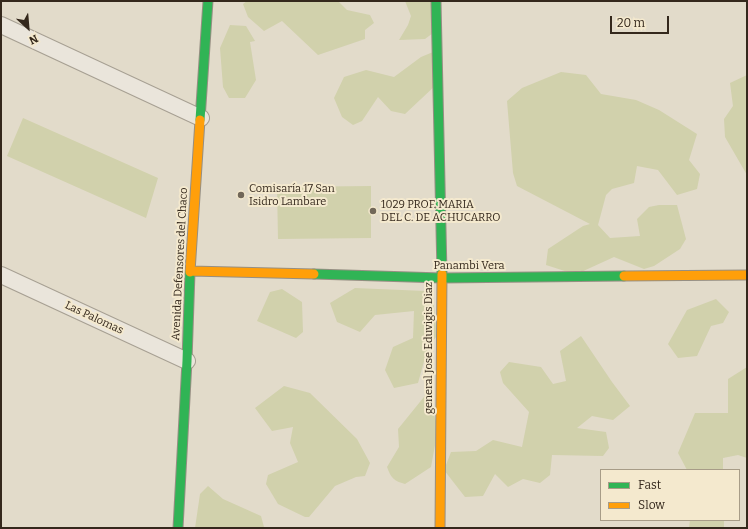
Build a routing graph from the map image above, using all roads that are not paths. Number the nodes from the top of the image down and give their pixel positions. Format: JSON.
{"nodes":[{"id":1,"x":208,"y":1,"type":"edge"},
{"id":2,"x":436,"y":1,"type":"edge"},
{"id":3,"x":1,"y":25,"type":"edge"},
{"id":4,"x":201,"y":118,"type":"junction"},
{"id":5,"x":191,"y":271,"type":"junction"},
{"id":6,"x":1,"y":274,"type":"edge"},
{"id":7,"x":747,"y":275,"type":"edge"},
{"id":8,"x":442,"y":278,"type":"junction"},
{"id":9,"x":186,"y":361,"type":"junction"},
{"id":10,"x":178,"y":528,"type":"edge"},
{"id":11,"x":440,"y":528,"type":"edge"}],
"edges":[{"from":1,"to":4,"type":"street","name":"Avenida Defensores del Chaco"},
{"from":2,"to":8,"type":"street","name":"general Jose Eduvigis Diaz"},
{"from":3,"to":4,"type":"street"},
{"from":4,"to":5,"type":"street","name":"Avenida Defensores del Chaco"},
{"from":5,"to":8,"type":"street","name":"Panambi Vera"},
{"from":5,"to":9,"type":"street","name":"Avenida Defensores del Chaco"},
{"from":6,"to":9,"type":"street","name":"Las Palomas"},
{"from":7,"to":8,"type":"street","name":"Panambi Vera"},
{"from":8,"to":11,"type":"street","name":"general Jose Eduvigis Diaz"},
{"from":9,"to":10,"type":"street","name":"Avenida Defensores del Chaco"}]}
